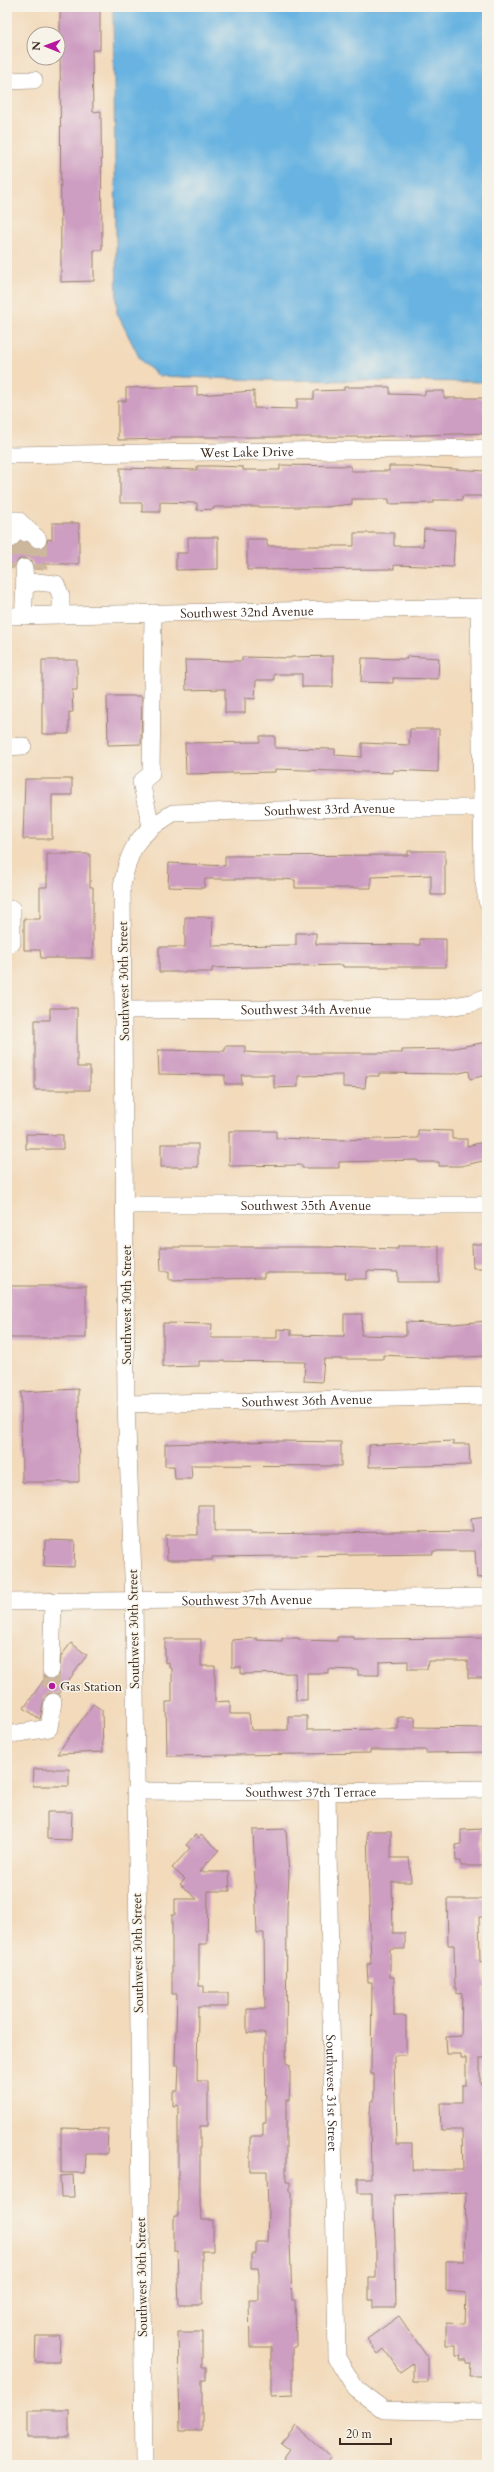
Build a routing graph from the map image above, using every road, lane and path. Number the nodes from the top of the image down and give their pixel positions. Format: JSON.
{"nodes":[{"id":1,"x":34,"y":80,"type":"dead end"},
{"id":2,"x":7,"y":81,"type":"edge"},
{"id":3,"x":487,"y":448,"type":"edge"},
{"id":4,"x":7,"y":455,"type":"edge"},
{"id":5,"x":7,"y":520,"type":"edge"},
{"id":6,"x":24,"y":536,"type":"tunnel mouth"},
{"id":7,"x":483,"y":607,"type":"edge"},
{"id":8,"x":153,"y":613,"type":"junction"},
{"id":9,"x":61,"y":615,"type":"junction"},
{"id":10,"x":7,"y":616,"type":"edge"},
{"id":11,"x":24,"y":616,"type":"junction"},
{"id":12,"x":485,"y":808,"type":"edge"},
{"id":13,"x":172,"y":813,"type":"joint"},
{"id":14,"x":152,"y":826,"type":"junction"},
{"id":15,"x":487,"y":901,"type":"edge"},
{"id":16,"x":7,"y":909,"type":"edge"},
{"id":17,"x":7,"y":943,"type":"edge"},
{"id":18,"x":487,"y":997,"type":"edge"},
{"id":19,"x":124,"y":1010,"type":"junction"},
{"id":20,"x":126,"y":1205,"type":"junction"},
{"id":21,"x":487,"y":1205,"type":"edge"},
{"id":22,"x":487,"y":1396,"type":"edge"},
{"id":23,"x":126,"y":1404,"type":"junction"},
{"id":24,"x":487,"y":1596,"type":"edge"},
{"id":25,"x":134,"y":1600,"type":"junction"},
{"id":26,"x":53,"y":1601,"type":"junction"},
{"id":27,"x":7,"y":1602,"type":"edge"},
{"id":28,"x":51,"y":1670,"type":"tunnel mouth"},
{"id":29,"x":53,"y":1702,"type":"tunnel mouth"},
{"id":30,"x":7,"y":1735,"type":"edge"},
{"id":31,"x":487,"y":1789,"type":"edge"},
{"id":32,"x":135,"y":1791,"type":"junction"},
{"id":33,"x":327,"y":1792,"type":"junction"},
{"id":34,"x":487,"y":2412,"type":"edge"},
{"id":35,"x":144,"y":2465,"type":"edge"}],
"edges":[{"from":1,"to":2,"type":"street"},
{"from":3,"to":4,"type":"street","name":"West Lake Drive"},
{"from":5,"to":6,"type":"street"},
{"from":7,"to":8,"type":"street","name":"Southwest 32nd Avenue"},
{"from":7,"to":12,"type":"street"},
{"from":8,"to":9,"type":"street","name":"Southwest 32nd Avenue"},
{"from":8,"to":14,"type":"street"},
{"from":9,"to":11,"type":"street","name":"Southwest 32nd Avenue"},
{"from":9,"to":11,"type":"street"},
{"from":10,"to":11,"type":"street","name":"Southwest 32nd Avenue"},
{"from":12,"to":13,"type":"street","name":"Southwest 33rd Avenue"},
{"from":12,"to":15,"type":"street"},
{"from":13,"to":14,"type":"street","name":"Southwest 30th Street"},
{"from":14,"to":19,"type":"street","name":"Southwest 30th Street"},
{"from":16,"to":17,"type":"street"},
{"from":18,"to":19,"type":"street","name":"Southwest 34th Avenue"},
{"from":19,"to":20,"type":"street","name":"Southwest 30th Street"},
{"from":20,"to":21,"type":"street","name":"Southwest 35th Avenue"},
{"from":20,"to":23,"type":"street","name":"Southwest 30th Street"},
{"from":22,"to":23,"type":"street","name":"Southwest 36th Avenue"},
{"from":23,"to":25,"type":"street","name":"Southwest 30th Street"},
{"from":24,"to":25,"type":"street","name":"Southwest 37th Avenue"},
{"from":25,"to":26,"type":"street","name":"Southwest 37th Avenue"},
{"from":25,"to":32,"type":"street","name":"Southwest 30th Street"},
{"from":26,"to":27,"type":"street","name":"Southwest 37th Avenue"},
{"from":26,"to":28,"type":"street"},
{"from":29,"to":30,"type":"street"},
{"from":31,"to":33,"type":"street","name":"Southwest 37th Terrace"},
{"from":32,"to":33,"type":"street","name":"Southwest 37th Terrace"},
{"from":32,"to":35,"type":"street","name":"Southwest 30th Street"},
{"from":33,"to":34,"type":"street","name":"Southwest 31st Street"}]}
